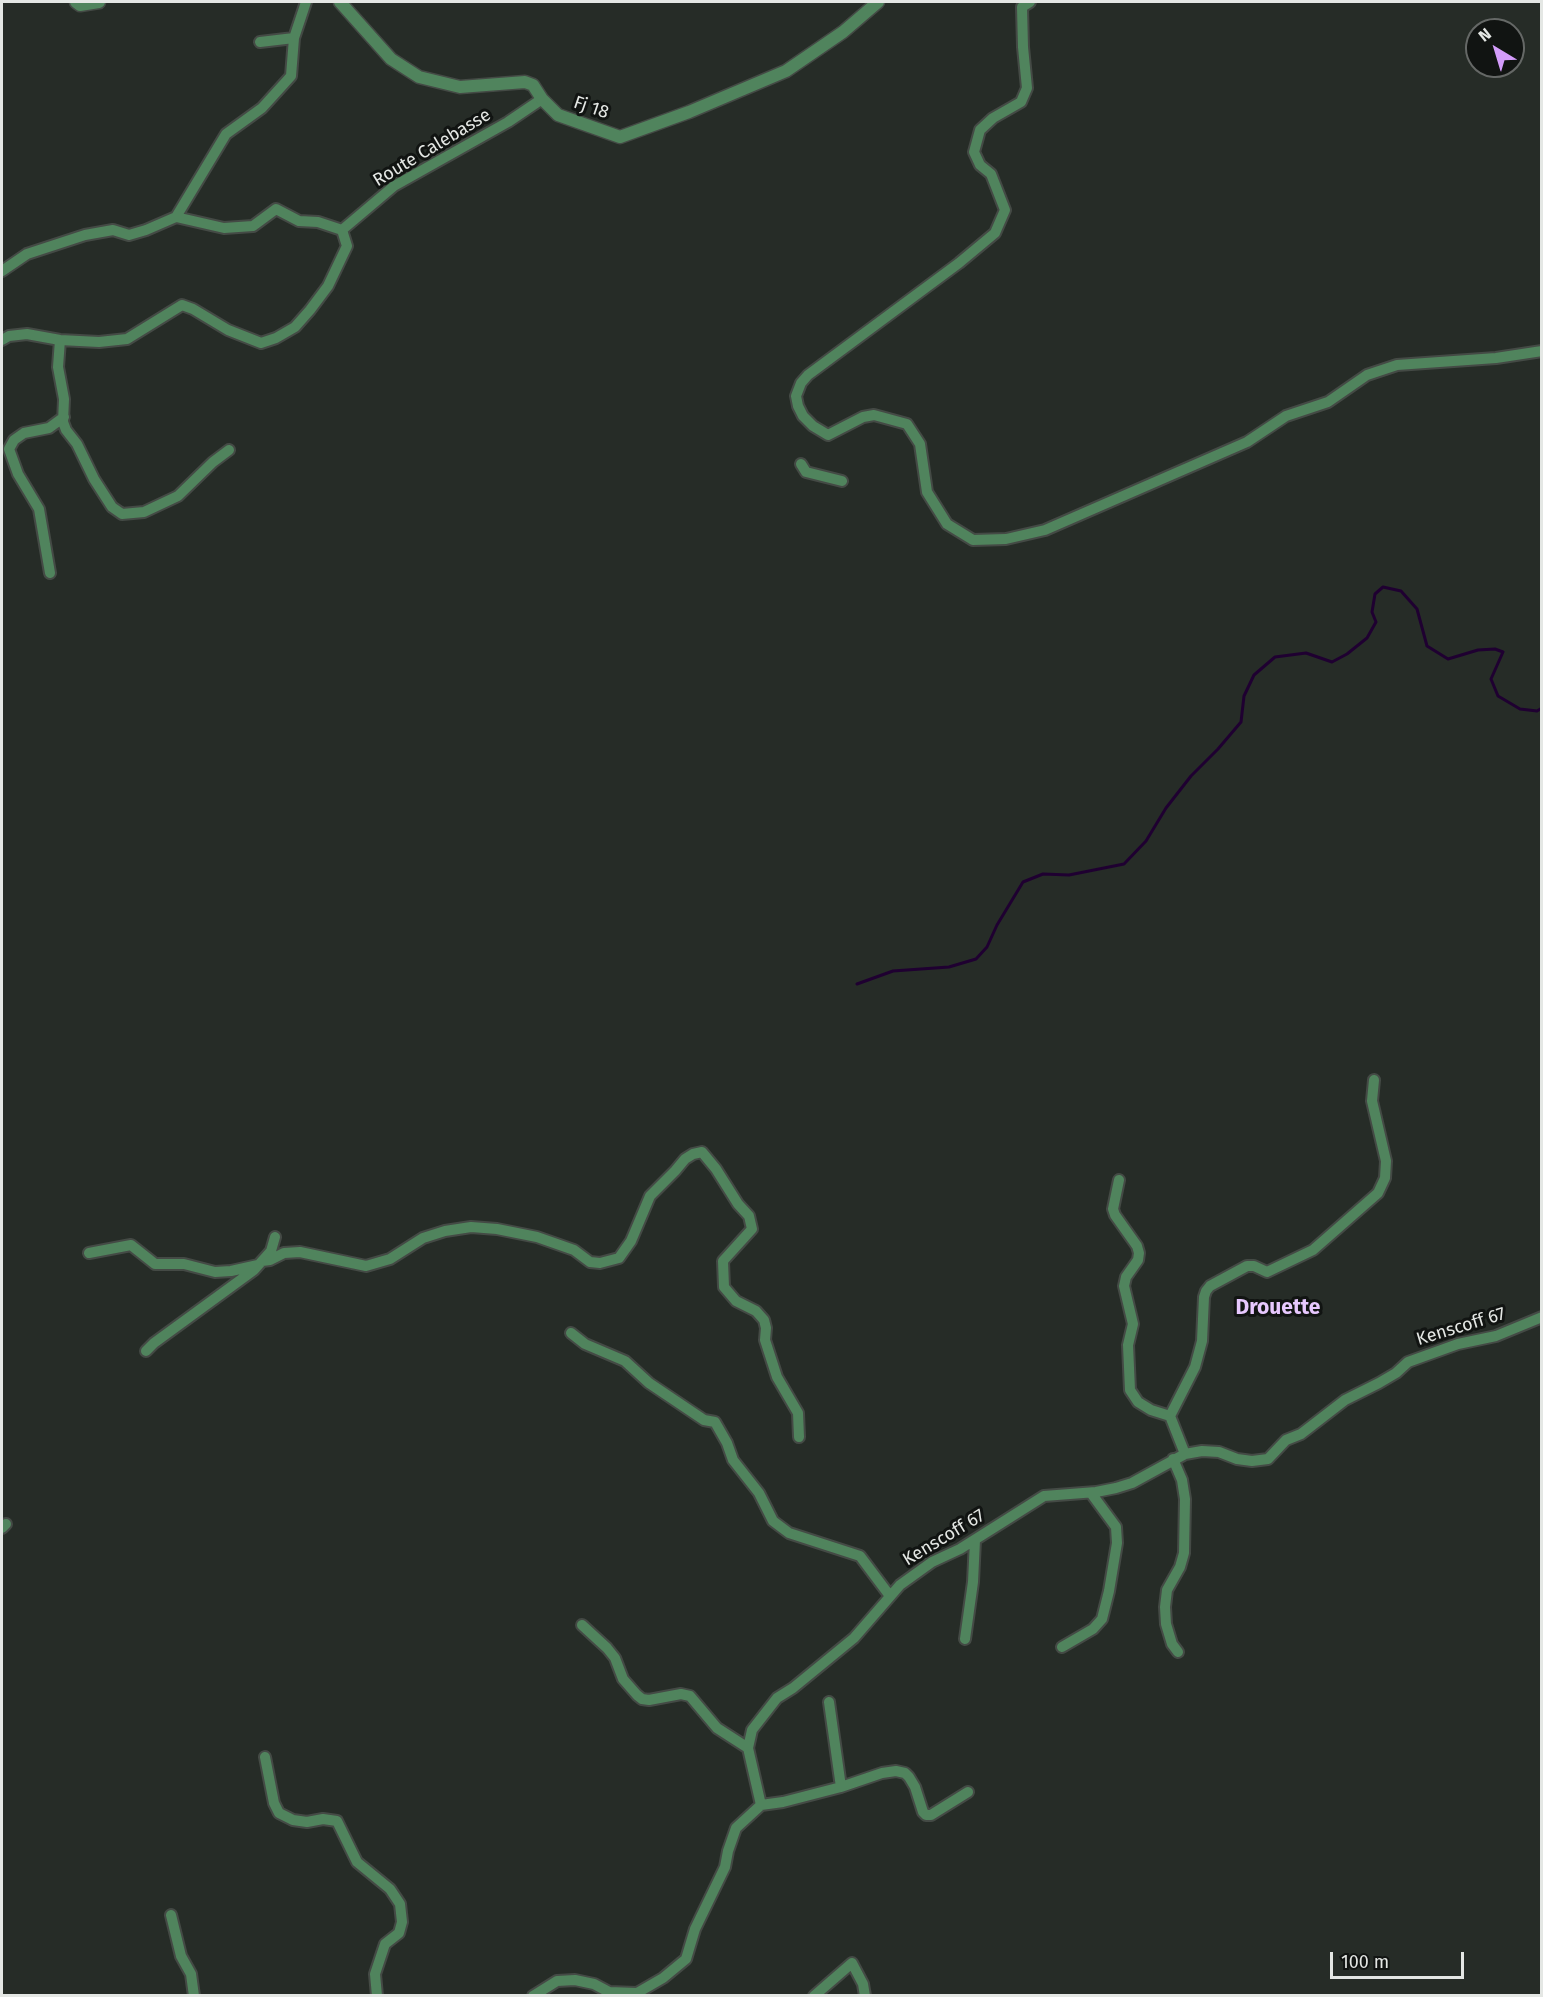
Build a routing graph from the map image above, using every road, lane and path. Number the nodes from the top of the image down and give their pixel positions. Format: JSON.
{"nodes":[{"id":1,"x":76,"y":2,"type":"edge"},
{"id":2,"x":99,"y":2,"type":"edge"},
{"id":3,"x":306,"y":2,"type":"edge"},
{"id":4,"x":340,"y":2,"type":"edge"},
{"id":5,"x":878,"y":2,"type":"edge"},
{"id":6,"x":1030,"y":2,"type":"edge"},
{"id":7,"x":294,"y":38,"type":"junction"},
{"id":8,"x":260,"y":42,"type":"dead end"},
{"id":9,"x":542,"y":99,"type":"junction"},
{"id":10,"x":176,"y":217,"type":"junction"},
{"id":11,"x":342,"y":230,"type":"junction"},
{"id":12,"x":2,"y":271,"type":"edge"},
{"id":13,"x":2,"y":340,"type":"edge"},
{"id":14,"x":60,"y":340,"type":"junction"},
{"id":15,"x":1542,"y":351,"type":"edge"},
{"id":16,"x":64,"y":417,"type":"junction"},
{"id":17,"x":229,"y":450,"type":"dead end"},
{"id":18,"x":801,"y":464,"type":"dead end"},
{"id":19,"x":842,"y":481,"type":"dead end"},
{"id":20,"x":50,"y":573,"type":"dead end"},
{"id":21,"x":1374,"y":1080,"type":"dead end"},
{"id":22,"x":1119,"y":1180,"type":"dead end"},
{"id":23,"x":275,"y":1237,"type":"dead end"},
{"id":24,"x":89,"y":1253,"type":"dead end"},
{"id":25,"x":260,"y":1263,"type":"junction"},
{"id":26,"x":1542,"y":1317,"type":"edge"},
{"id":27,"x":571,"y":1333,"type":"dead end"},
{"id":28,"x":146,"y":1351,"type":"dead end"},
{"id":29,"x":1170,"y":1416,"type":"junction"},
{"id":30,"x":799,"y":1437,"type":"dead end"},
{"id":31,"x":1185,"y":1454,"type":"junction"},
{"id":32,"x":1173,"y":1459,"type":"junction"},
{"id":33,"x":1091,"y":1493,"type":"junction"},
{"id":34,"x":975,"y":1540,"type":"junction"},
{"id":35,"x":890,"y":1596,"type":"junction"},
{"id":36,"x":582,"y":1625,"type":"dead end"},
{"id":37,"x":965,"y":1639,"type":"dead end"},
{"id":38,"x":1062,"y":1647,"type":"dead end"},
{"id":39,"x":1178,"y":1652,"type":"dead end"},
{"id":40,"x":829,"y":1702,"type":"dead end"},
{"id":41,"x":748,"y":1748,"type":"junction"},
{"id":42,"x":265,"y":1757,"type":"dead end"},
{"id":43,"x":841,"y":1787,"type":"junction"},
{"id":44,"x":968,"y":1792,"type":"dead end"},
{"id":45,"x":761,"y":1805,"type":"junction"},
{"id":46,"x":171,"y":1915,"type":"dead end"},
{"id":47,"x":194,"y":1995,"type":"edge"},
{"id":48,"x":377,"y":1995,"type":"edge"},
{"id":49,"x":533,"y":1995,"type":"edge"},
{"id":50,"x":814,"y":1995,"type":"edge"},
{"id":51,"x":865,"y":1995,"type":"edge"}],
"edges":[{"from":1,"to":2,"type":"street"},
{"from":3,"to":7,"type":"street"},
{"from":4,"to":9,"type":"street","name":"Fj 18"},
{"from":5,"to":9,"type":"street","name":"Fj 18"},
{"from":6,"to":15,"type":"street"},
{"from":7,"to":8,"type":"street"},
{"from":7,"to":10,"type":"street"},
{"from":9,"to":11,"type":"street","name":"Route Calebasse"},
{"from":10,"to":11,"type":"street"},
{"from":10,"to":12,"type":"street"},
{"from":11,"to":14,"type":"street"},
{"from":13,"to":14,"type":"street"},
{"from":14,"to":16,"type":"street"},
{"from":16,"to":17,"type":"street"},
{"from":16,"to":20,"type":"street"},
{"from":18,"to":19,"type":"street"},
{"from":21,"to":29,"type":"street"},
{"from":22,"to":29,"type":"street"},
{"from":23,"to":25,"type":"street"},
{"from":24,"to":25,"type":"street"},
{"from":25,"to":28,"type":"street"},
{"from":25,"to":30,"type":"street"},
{"from":26,"to":31,"type":"street","name":"Kenscoff 67"},
{"from":27,"to":35,"type":"street"},
{"from":29,"to":31,"type":"street"},
{"from":31,"to":32,"type":"street","name":"Kenscoff 67"},
{"from":32,"to":33,"type":"street","name":"Kenscoff 67"},
{"from":32,"to":39,"type":"street"},
{"from":33,"to":34,"type":"street","name":"Kenscoff 67"},
{"from":33,"to":38,"type":"street"},
{"from":34,"to":35,"type":"street","name":"Kenscoff 67"},
{"from":34,"to":37,"type":"street"},
{"from":35,"to":41,"type":"street","name":"Kenscoff 67"},
{"from":36,"to":41,"type":"street"},
{"from":40,"to":43,"type":"street"},
{"from":41,"to":45,"type":"street"},
{"from":42,"to":48,"type":"street"},
{"from":43,"to":44,"type":"street"},
{"from":43,"to":45,"type":"street"},
{"from":45,"to":49,"type":"street"},
{"from":46,"to":47,"type":"street"},
{"from":50,"to":51,"type":"street"}]}
